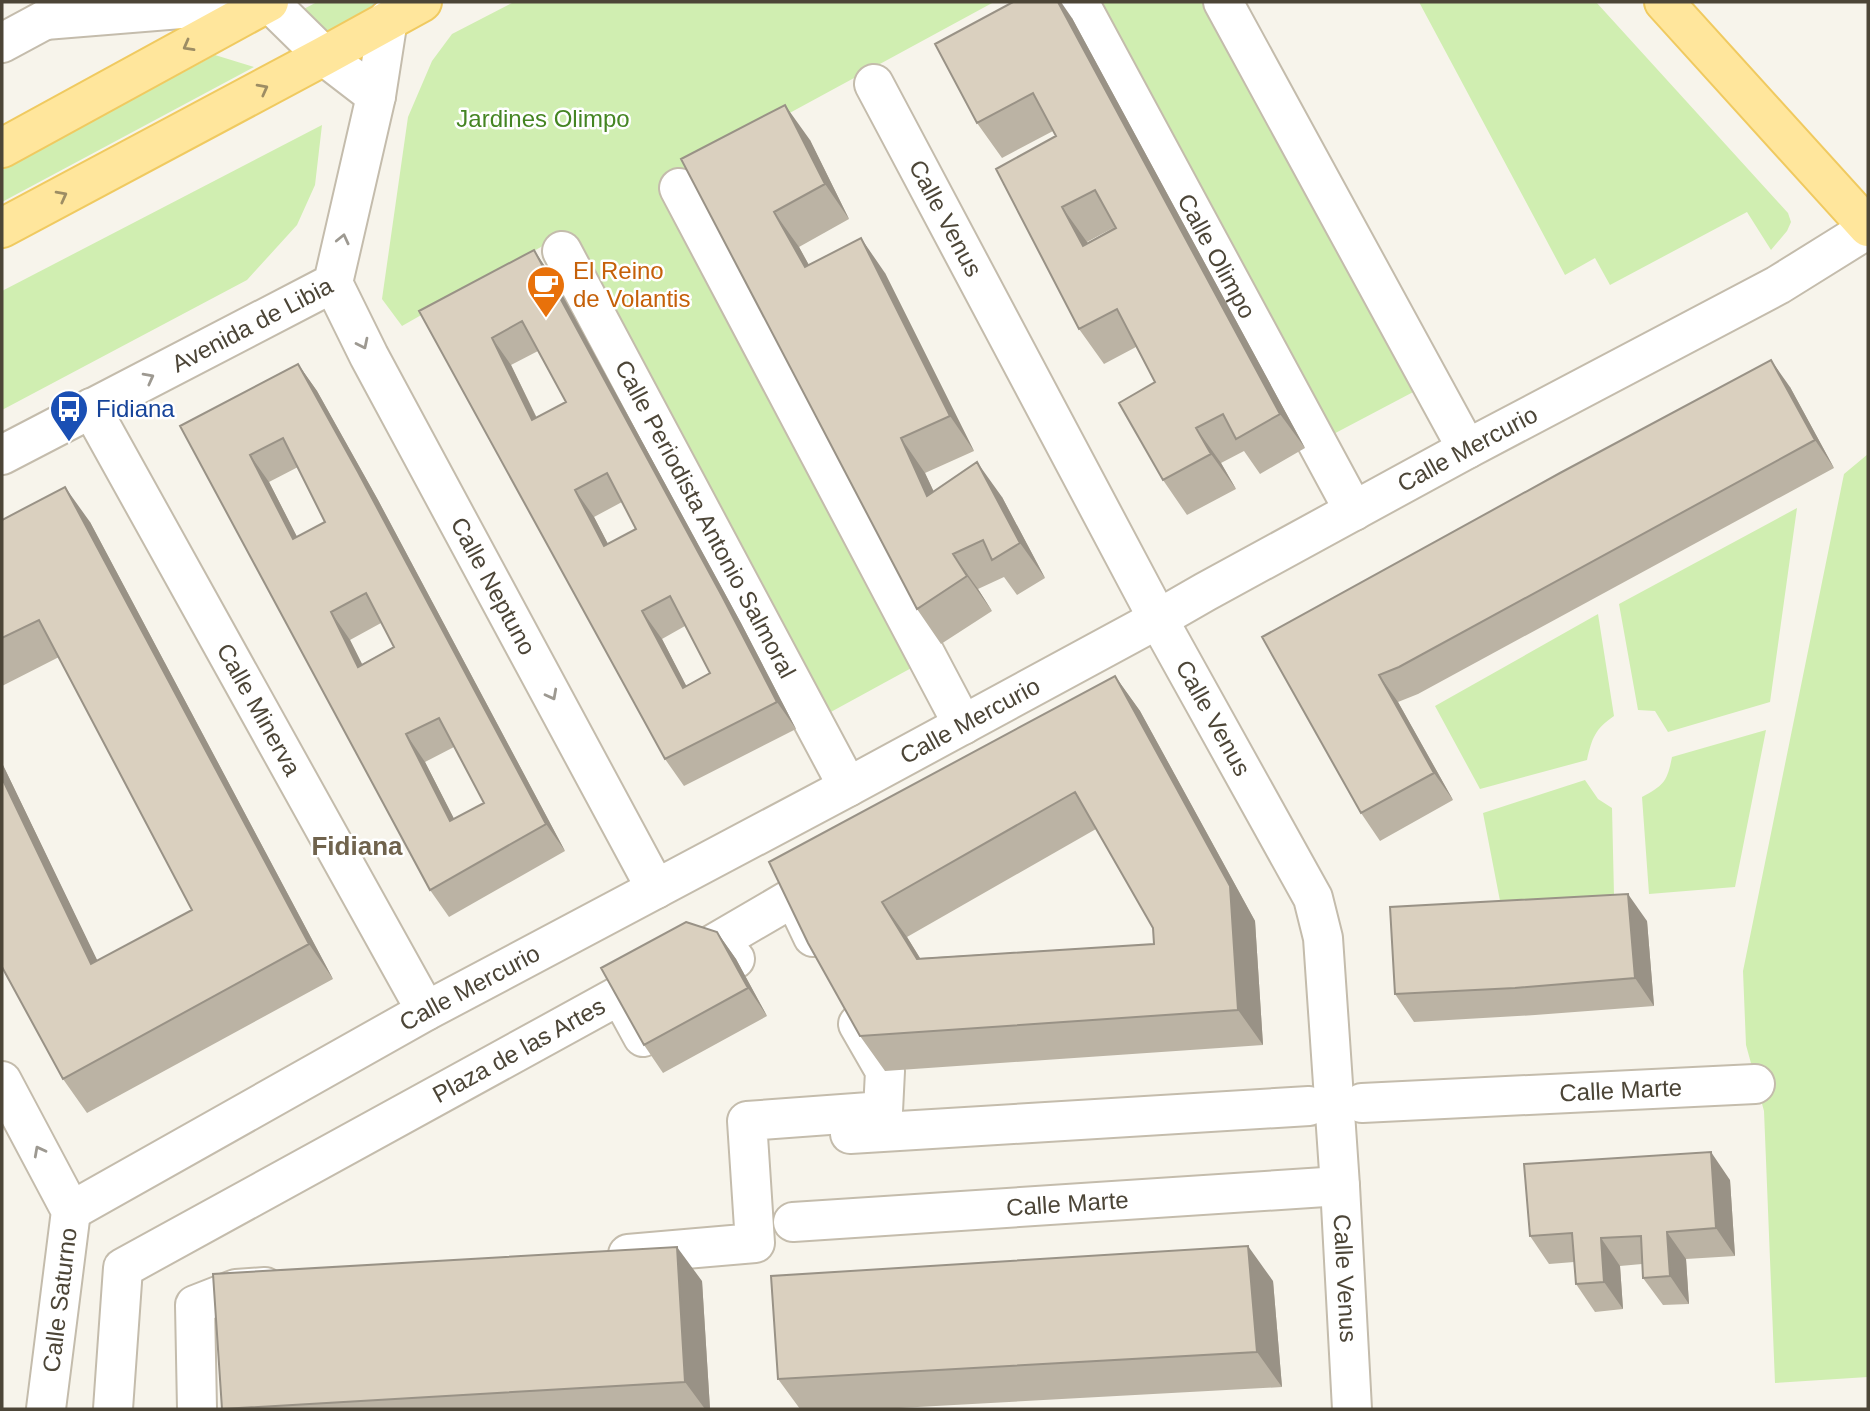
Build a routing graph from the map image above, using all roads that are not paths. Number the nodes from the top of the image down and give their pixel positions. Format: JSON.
{"nodes":[{"id":1,"x":78,"y":2,"type":"edge"},
{"id":2,"x":269,"y":2,"type":"edge"},
{"id":3,"x":422,"y":2,"type":"edge"},
{"id":4,"x":1079,"y":2,"type":"edge"},
{"id":5,"x":1223,"y":2,"type":"edge"},
{"id":6,"x":1664,"y":2,"type":"edge"},
{"id":7,"x":40,"y":11,"type":"edge"},
{"id":8,"x":388,"y":19,"type":"junction"},
{"id":9,"x":2,"y":43,"type":"edge"},
{"id":10,"x":324,"y":56,"type":"junction"},
{"id":11,"x":874,"y":84,"type":"dead end"},
{"id":12,"x":376,"y":96,"type":"junction"},
{"id":13,"x":2,"y":148,"type":"edge"},
{"id":14,"x":679,"y":188,"type":"dead end"},
{"id":15,"x":2,"y":228,"type":"edge"},
{"id":16,"x":1868,"y":228,"type":"edge"},
{"id":17,"x":562,"y":251,"type":"dead end"},
{"id":18,"x":333,"y":283,"type":"junction"},
{"id":19,"x":91,"y":408,"type":"junction"},
{"id":20,"x":1467,"y":449,"type":"junction"},
{"id":21,"x":2,"y":455,"type":"edge"},
{"id":22,"x":1354,"y":511,"type":"junction"},
{"id":23,"x":1158,"y":619,"type":"junction"},
{"id":24,"x":963,"y":725,"type":"junction"},
{"id":25,"x":848,"y":788,"type":"junction"},
{"id":26,"x":656,"y":889,"type":"junction"},
{"id":27,"x":755,"y":993,"type":"dead end"},
{"id":28,"x":426,"y":1012,"type":"junction"},
{"id":29,"x":657,"y":1061,"type":"edge"},
{"id":30,"x":2,"y":1081,"type":"edge"},
{"id":31,"x":1755,"y":1084,"type":"dead end"},
{"id":32,"x":1362,"y":1103,"type":"dead end"},
{"id":33,"x":1309,"y":1105,"type":"dead end"},
{"id":34,"x":767,"y":1139,"type":"dead end"},
{"id":35,"x":1340,"y":1186,"type":"junction"},
{"id":36,"x":71,"y":1211,"type":"junction"},
{"id":37,"x":793,"y":1222,"type":"dead end"},
{"id":38,"x":776,"y":1261,"type":"dead end"},
{"id":39,"x":46,"y":1409,"type":"edge"},
{"id":40,"x":113,"y":1409,"type":"edge"},
{"id":41,"x":197,"y":1409,"type":"edge"},
{"id":42,"x":221,"y":1409,"type":"edge"},
{"id":43,"x":1352,"y":1409,"type":"edge"}],
"edges":[{"from":1,"to":7,"type":"street"},
{"from":2,"to":7,"type":"street"},
{"from":2,"to":10,"type":"street"},
{"from":2,"to":13,"type":"main road","one_way":true},
{"from":3,"to":8,"type":"main road"},
{"from":4,"to":22,"type":"street","name":"Calle Olimpo"},
{"from":5,"to":20,"type":"street"},
{"from":6,"to":16,"type":"main road"},
{"from":7,"to":9,"type":"street"},
{"from":8,"to":10,"type":"main road"},
{"from":8,"to":12,"type":"street","name":"Avenida de Libia"},
{"from":10,"to":12,"type":"street"},
{"from":15,"to":10,"type":"main road","one_way":true},
{"from":11,"to":23,"type":"street","name":"Calle Venus"},
{"from":18,"to":12,"type":"street","name":"Avenida de Libia","one_way":true},
{"from":14,"to":24,"type":"street"},
{"from":16,"to":20,"type":"street","name":"Calle Mercurio"},
{"from":17,"to":25,"type":"street","name":"Calle Periodista Antonio Salmoral"},
{"from":19,"to":18,"type":"street","name":"Avenida de Libia","one_way":true},
{"from":18,"to":26,"type":"street","name":"Calle Neptuno","one_way":true},
{"from":19,"to":21,"type":"street","name":"Avenida de Libia"},
{"from":19,"to":28,"type":"street","name":"Calle Minerva"},
{"from":20,"to":22,"type":"street","name":"Calle Mercurio"},
{"from":22,"to":23,"type":"street","name":"Calle Mercurio"},
{"from":23,"to":24,"type":"street","name":"Calle Mercurio"},
{"from":23,"to":35,"type":"street","name":"Calle Venus"},
{"from":24,"to":25,"type":"street","name":"Calle Mercurio"},
{"from":25,"to":26,"type":"street","name":"Calle Mercurio"},
{"from":26,"to":28,"type":"street","name":"Calle Mercurio"},
{"from":27,"to":38,"type":"street"},
{"from":28,"to":36,"type":"street","name":"Calle Mercurio"},
{"from":29,"to":40,"type":"street","name":"Plaza de las Artes"},
{"from":36,"to":30,"type":"street","name":"Calle Saturno","one_way":true},
{"from":31,"to":32,"type":"street","name":"Calle Marte"},
{"from":33,"to":34,"type":"street"},
{"from":35,"to":37,"type":"street","name":"Calle Marte"},
{"from":35,"to":43,"type":"street","name":"Calle Venus"},
{"from":36,"to":39,"type":"street","name":"Calle Saturno"},
{"from":41,"to":42,"type":"street"}]}
